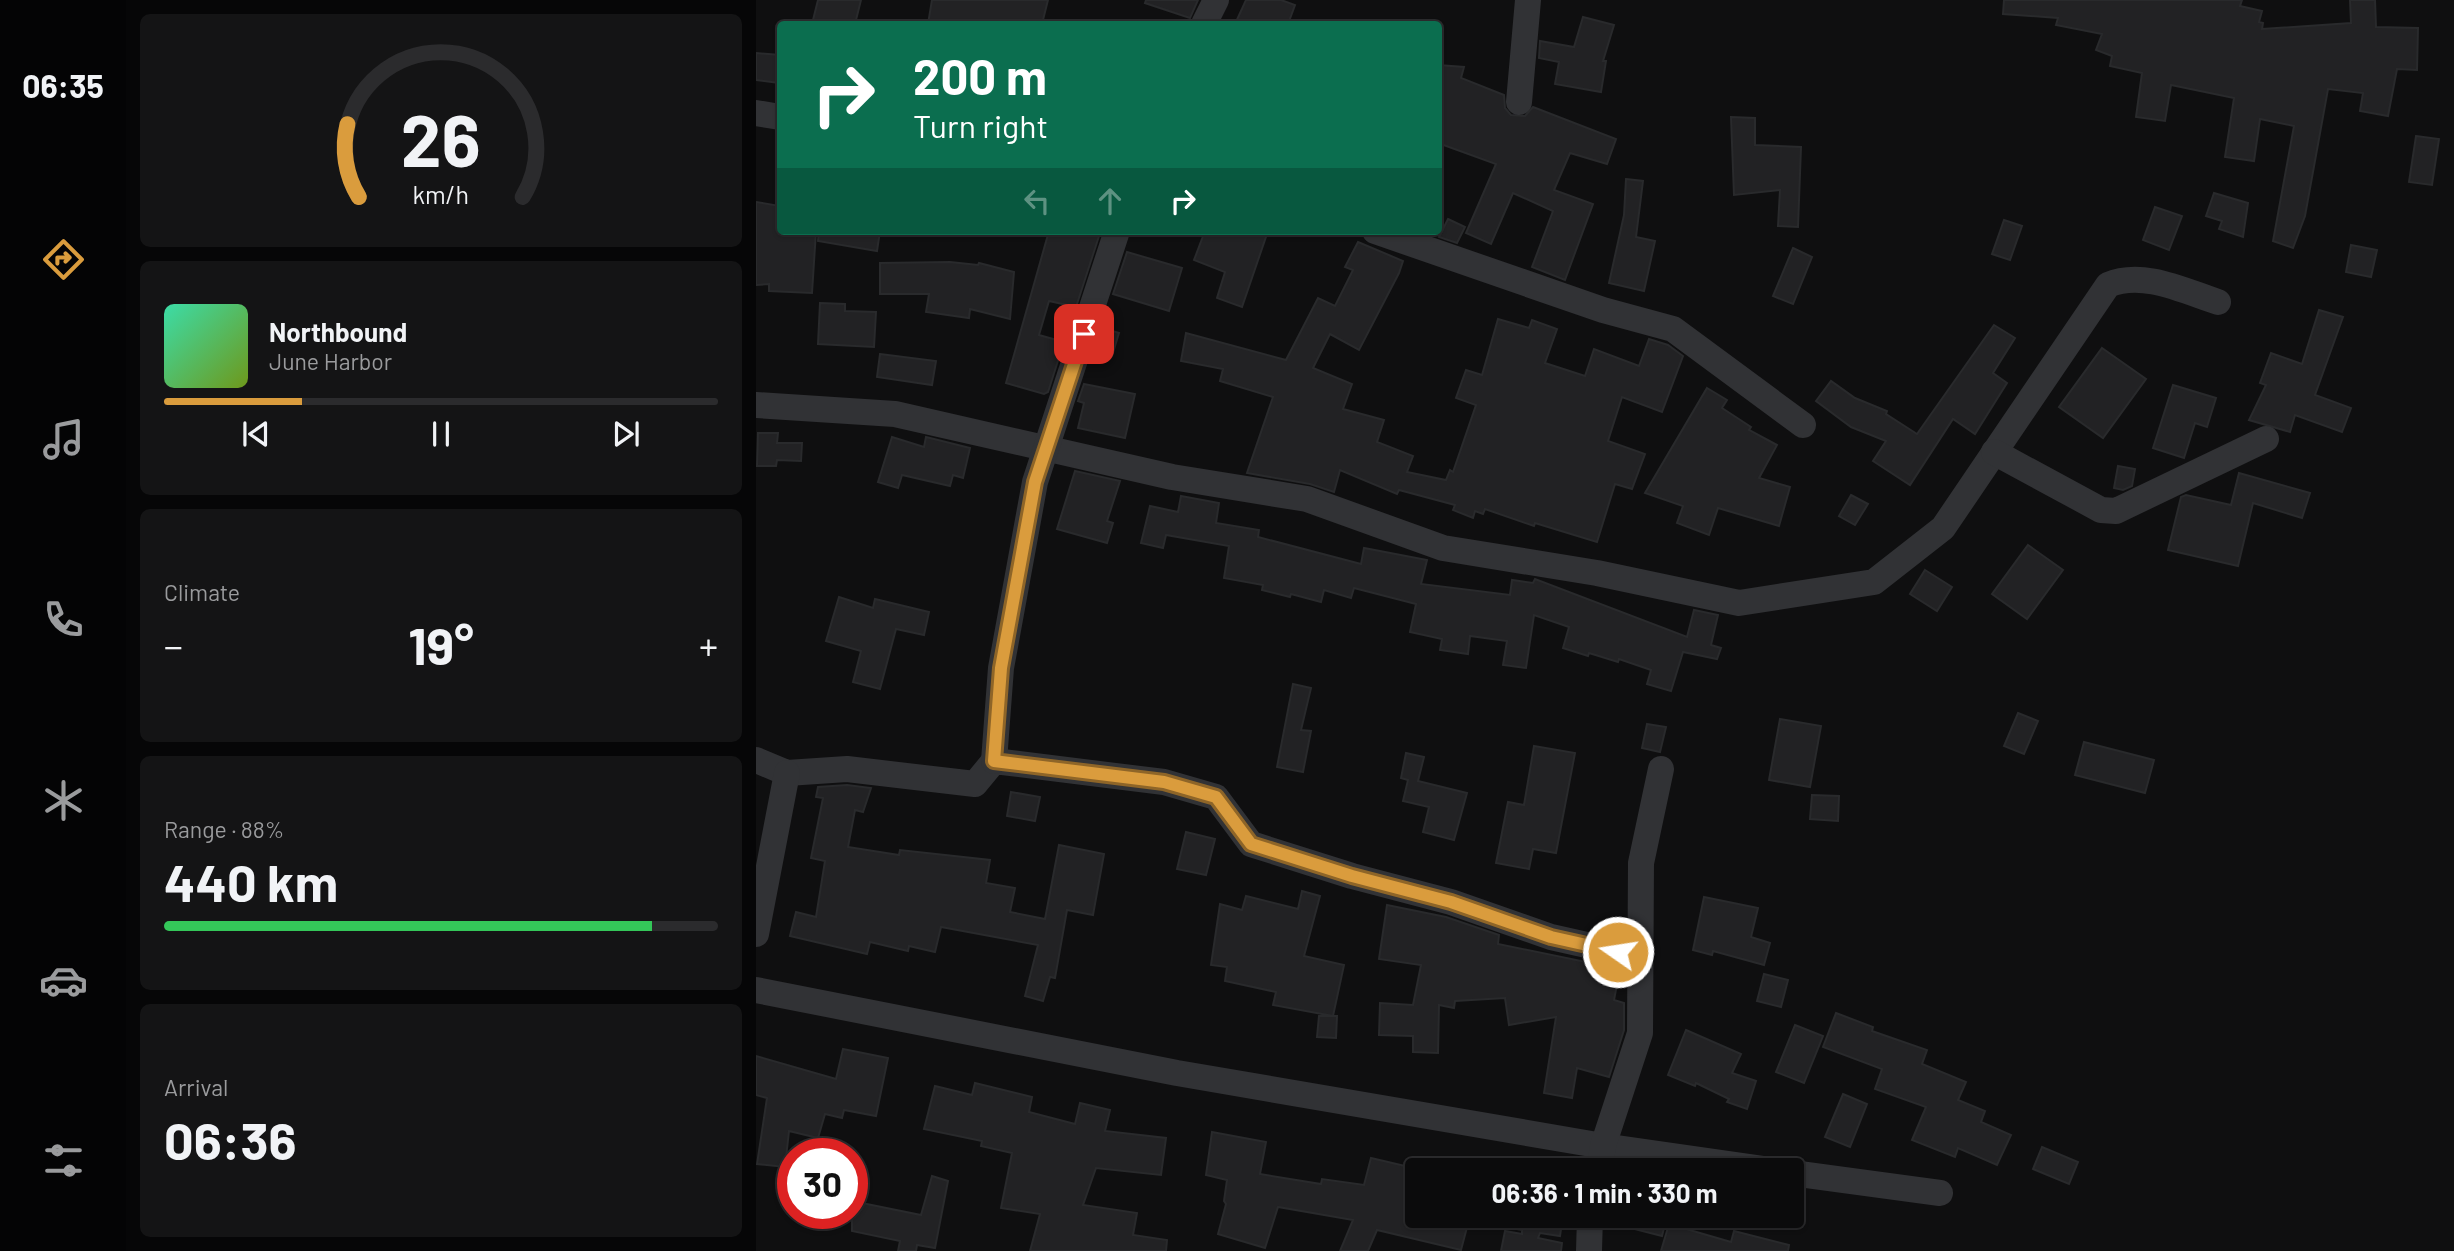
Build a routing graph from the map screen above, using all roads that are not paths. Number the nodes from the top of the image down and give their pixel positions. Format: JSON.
{"nodes":[{"id":1,"x":1216,"y":0,"type":"edge"},
{"id":2,"x":1528,"y":0,"type":"edge"},
{"id":3,"x":1206,"y":21,"type":"edge"},
{"id":4,"x":1519,"y":102,"type":"dead end"},
{"id":5,"x":756,"y":113,"type":"edge"},
{"id":6,"x":777,"y":116,"type":"edge"},
{"id":7,"x":1115,"y":235,"type":"edge"},
{"id":8,"x":1387,"y":235,"type":"edge"},
{"id":9,"x":2218,"y":302,"type":"dead end"},
{"id":10,"x":756,"y":405,"type":"edge"},
{"id":11,"x":1803,"y":425,"type":"dead end"},
{"id":12,"x":2266,"y":439,"type":"dead end"},
{"id":13,"x":1046,"y":449,"type":"junction"},
{"id":14,"x":1994,"y":452,"type":"junction"},
{"id":15,"x":756,"y":760,"type":"edge"},
{"id":16,"x":994,"y":761,"type":"junction"},
{"id":17,"x":1661,"y":769,"type":"dead end"},
{"id":18,"x":787,"y":773,"type":"junction"},
{"id":19,"x":756,"y":934,"type":"edge"},
{"id":20,"x":1640,"y":957,"type":"junction"},
{"id":21,"x":756,"y":989,"type":"edge"},
{"id":22,"x":1601,"y":1158,"type":"edge"},
{"id":23,"x":1804,"y":1175,"type":"edge"},
{"id":24,"x":1940,"y":1194,"type":"dead end"},
{"id":25,"x":1589,"y":1228,"type":"edge"},
{"id":26,"x":1588,"y":1251,"type":"edge"}],
"edges":[{"from":1,"to":3,"type":"street"},
{"from":2,"to":4,"type":"street"},
{"from":5,"to":6,"type":"street"},
{"from":7,"to":13,"type":"street"},
{"from":8,"to":11,"type":"street"},
{"from":9,"to":14,"type":"street"},
{"from":10,"to":13,"type":"street"},
{"from":12,"to":14,"type":"street"},
{"from":13,"to":14,"type":"street"},
{"from":13,"to":16,"type":"street"},
{"from":15,"to":18,"type":"street"},
{"from":16,"to":18,"type":"street"},
{"from":16,"to":20,"type":"street"},
{"from":17,"to":20,"type":"street"},
{"from":18,"to":19,"type":"street"},
{"from":20,"to":22,"type":"street"},
{"from":21,"to":22,"type":"street"},
{"from":23,"to":24,"type":"street"},
{"from":25,"to":26,"type":"street"}]}
